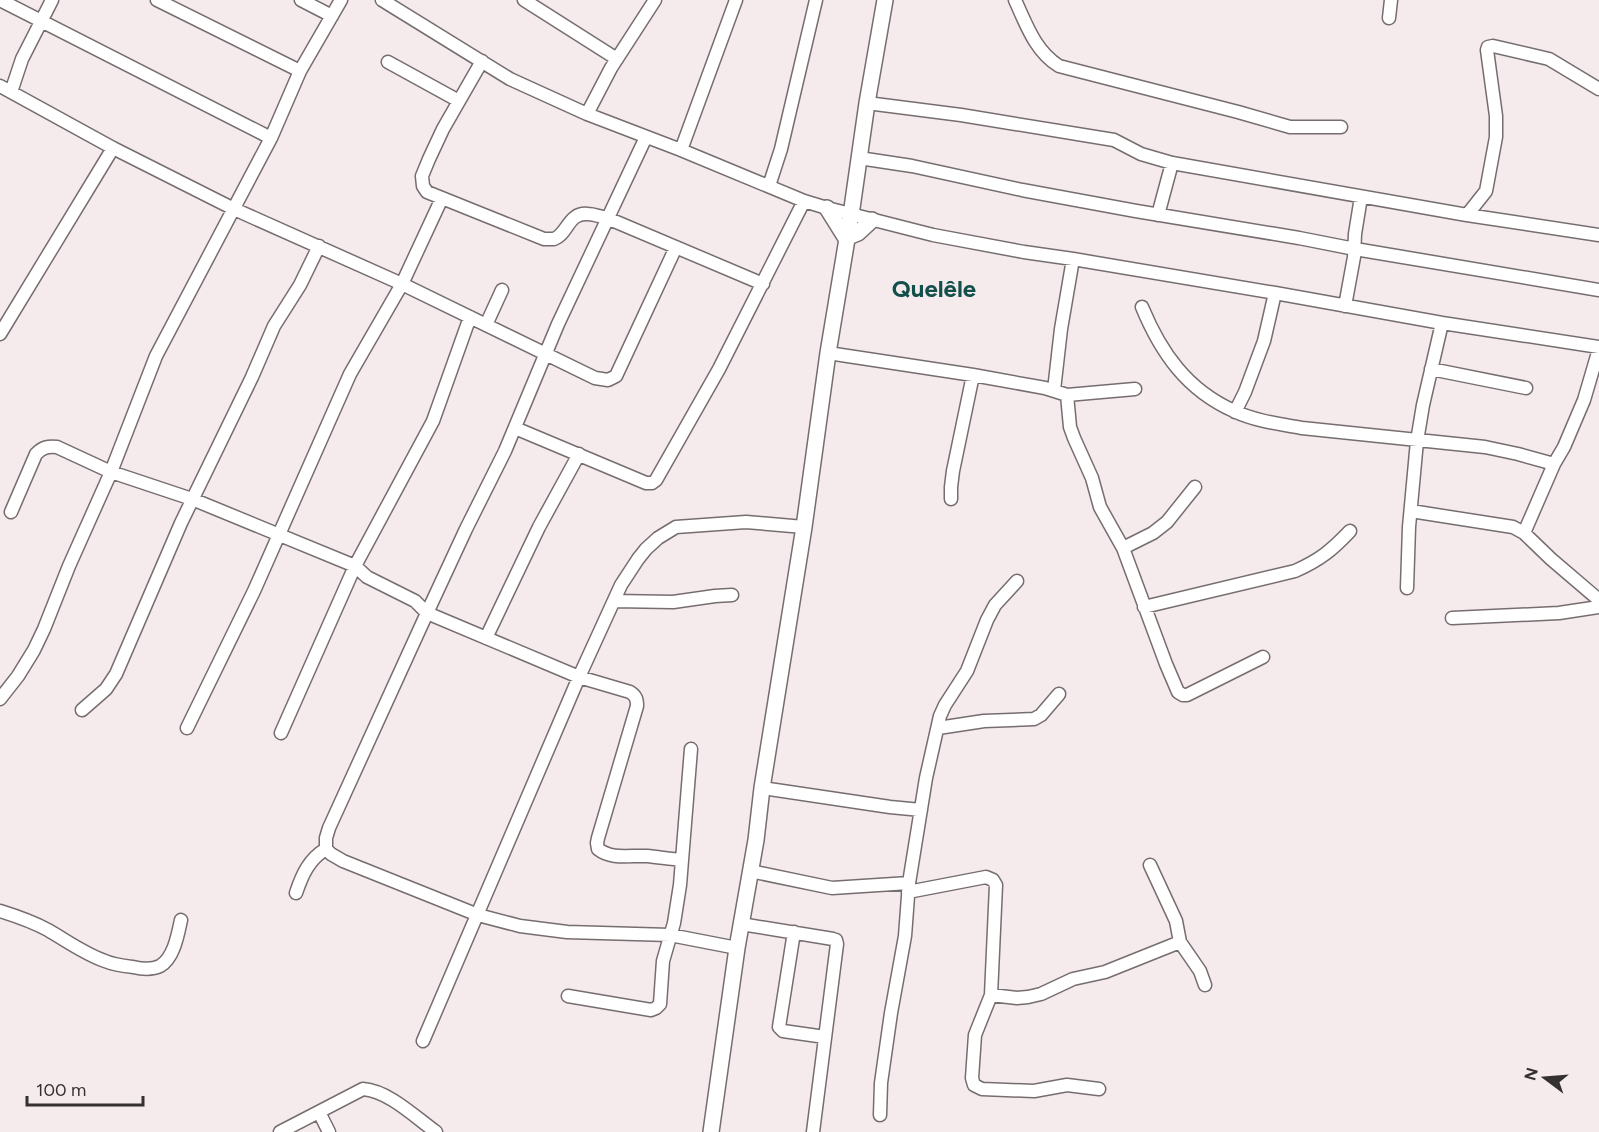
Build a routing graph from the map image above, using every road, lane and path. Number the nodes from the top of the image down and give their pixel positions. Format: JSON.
{"nodes":[{"id":1,"x":0,"y":0,"type":"edge"},
{"id":2,"x":52,"y":0,"type":"edge"},
{"id":3,"x":157,"y":0,"type":"edge"},
{"id":4,"x":301,"y":0,"type":"edge"},
{"id":5,"x":341,"y":0,"type":"edge"},
{"id":6,"x":382,"y":0,"type":"edge"},
{"id":7,"x":655,"y":0,"type":"edge"},
{"id":8,"x":736,"y":0,"type":"edge"},
{"id":9,"x":816,"y":0,"type":"edge"},
{"id":10,"x":885,"y":0,"type":"edge"},
{"id":11,"x":1015,"y":0,"type":"edge"},
{"id":12,"x":1391,"y":0,"type":"edge"},
{"id":13,"x":527,"y":1,"type":"edge"},
{"id":14,"x":332,"y":16,"type":"junction"},
{"id":15,"x":1389,"y":18,"type":"dead end"},
{"id":16,"x":41,"y":20,"type":"junction"},
{"id":17,"x":616,"y":59,"type":"junction"},
{"id":18,"x":482,"y":61,"type":"junction"},
{"id":19,"x":388,"y":62,"type":"dead end"},
{"id":20,"x":300,"y":71,"type":"junction"},
{"id":21,"x":5,"y":89,"type":"edge"},
{"id":22,"x":1599,"y":89,"type":"edge"},
{"id":23,"x":459,"y":101,"type":"junction"},
{"id":24,"x":867,"y":103,"type":"junction"},
{"id":25,"x":587,"y":114,"type":"junction"},
{"id":26,"x":1341,"y":127,"type":"dead end"},
{"id":27,"x":646,"y":136,"type":"junction"},
{"id":28,"x":272,"y":138,"type":"junction"},
{"id":29,"x":113,"y":148,"type":"junction"},
{"id":30,"x":681,"y":150,"type":"junction"},
{"id":31,"x":859,"y":158,"type":"junction"},
{"id":32,"x":1172,"y":163,"type":"junction"},
{"id":33,"x":769,"y":186,"type":"junction"},
{"id":34,"x":854,"y":195,"type":"junction"},
{"id":35,"x":1361,"y":197,"type":"junction"},
{"id":36,"x":442,"y":198,"type":"junction"},
{"id":37,"x":804,"y":201,"type":"junction"},
{"id":38,"x":234,"y":209,"type":"junction"},
{"id":39,"x":829,"y":209,"type":"junction"},
{"id":40,"x":851,"y":215,"type":"junction"},
{"id":41,"x":1158,"y":215,"type":"junction"},
{"id":42,"x":1467,"y":215,"type":"junction"},
{"id":43,"x":607,"y":218,"type":"junction"},
{"id":44,"x":870,"y":219,"type":"junction"},
{"id":45,"x":1599,"y":235,"type":"edge"},
{"id":46,"x":848,"y":238,"type":"junction"},
{"id":47,"x":319,"y":246,"type":"junction"},
{"id":48,"x":676,"y":247,"type":"junction"},
{"id":49,"x":1354,"y":249,"type":"junction"},
{"id":50,"x":1073,"y":259,"type":"junction"},
{"id":51,"x":402,"y":284,"type":"junction"},
{"id":52,"x":763,"y":284,"type":"junction"},
{"id":53,"x":502,"y":290,"type":"dead end"},
{"id":54,"x":1599,"y":290,"type":"edge"},
{"id":55,"x":1275,"y":293,"type":"junction"},
{"id":56,"x":1345,"y":306,"type":"junction"},
{"id":57,"x":1142,"y":307,"type":"dead end"},
{"id":58,"x":470,"y":317,"type":"junction"},
{"id":59,"x":1442,"y":323,"type":"junction"},
{"id":60,"x":486,"y":325,"type":"junction"},
{"id":61,"x":0,"y":334,"type":"edge"},
{"id":62,"x":1599,"y":348,"type":"edge"},
{"id":63,"x":828,"y":353,"type":"junction"},
{"id":64,"x":546,"y":354,"type":"junction"},
{"id":65,"x":1431,"y":369,"type":"junction"},
{"id":66,"x":972,"y":375,"type":"junction"},
{"id":67,"x":1526,"y":388,"type":"dead end"},
{"id":68,"x":1135,"y":389,"type":"dead end"},
{"id":69,"x":1054,"y":390,"type":"junction"},
{"id":70,"x":1067,"y":395,"type":"junction"},
{"id":71,"x":1235,"y":412,"type":"junction"},
{"id":72,"x":515,"y":428,"type":"junction"},
{"id":73,"x":1417,"y":441,"type":"junction"},
{"id":74,"x":579,"y":454,"type":"junction"},
{"id":75,"x":1554,"y":464,"type":"junction"},
{"id":76,"x":111,"y":472,"type":"junction"},
{"id":77,"x":1195,"y":487,"type":"dead end"},
{"id":78,"x":192,"y":499,"type":"junction"},
{"id":79,"x":951,"y":499,"type":"dead end"},
{"id":80,"x":1411,"y":511,"type":"junction"},
{"id":81,"x":11,"y":512,"type":"dead end"},
{"id":82,"x":804,"y":527,"type":"junction"},
{"id":83,"x":1350,"y":531,"type":"dead end"},
{"id":84,"x":1524,"y":533,"type":"junction"},
{"id":85,"x":279,"y":534,"type":"junction"},
{"id":86,"x":1123,"y":548,"type":"junction"},
{"id":87,"x":355,"y":566,"type":"junction"},
{"id":88,"x":1017,"y":581,"type":"dead end"},
{"id":89,"x":1407,"y":588,"type":"dead end"},
{"id":90,"x":732,"y":595,"type":"dead end"},
{"id":91,"x":1599,"y":600,"type":"edge"},
{"id":92,"x":614,"y":601,"type":"junction"},
{"id":93,"x":1144,"y":607,"type":"junction"},
{"id":94,"x":1599,"y":607,"type":"edge"},
{"id":95,"x":427,"y":613,"type":"junction"},
{"id":96,"x":1452,"y":618,"type":"dead end"},
{"id":97,"x":486,"y":638,"type":"junction"},
{"id":98,"x":1263,"y":657,"type":"dead end"},
{"id":99,"x":579,"y":677,"type":"junction"},
{"id":100,"x":1059,"y":694,"type":"dead end"},
{"id":101,"x":0,"y":699,"type":"edge"},
{"id":102,"x":82,"y":710,"type":"dead end"},
{"id":103,"x":187,"y":728,"type":"dead end"},
{"id":104,"x":938,"y":728,"type":"junction"},
{"id":105,"x":281,"y":733,"type":"dead end"},
{"id":106,"x":691,"y":749,"type":"dead end"},
{"id":107,"x":762,"y":788,"type":"junction"},
{"id":108,"x":921,"y":810,"type":"junction"},
{"id":109,"x":326,"y":849,"type":"junction"},
{"id":110,"x":682,"y":860,"type":"junction"},
{"id":111,"x":1150,"y":865,"type":"dead end"},
{"id":112,"x":750,"y":871,"type":"junction"},
{"id":113,"x":908,"y":888,"type":"junction"},
{"id":114,"x":296,"y":893,"type":"dead end"},
{"id":115,"x":0,"y":911,"type":"edge"},
{"id":116,"x":478,"y":915,"type":"junction"},
{"id":117,"x":182,"y":920,"type":"dead end"},
{"id":118,"x":741,"y":924,"type":"junction"},
{"id":119,"x":794,"y":932,"type":"junction"},
{"id":120,"x":670,"y":935,"type":"junction"},
{"id":121,"x":1180,"y":942,"type":"junction"},
{"id":122,"x":737,"y":948,"type":"junction"},
{"id":123,"x":1205,"y":985,"type":"dead end"},
{"id":124,"x":991,"y":995,"type":"junction"},
{"id":125,"x":568,"y":996,"type":"dead end"},
{"id":126,"x":825,"y":1037,"type":"junction"},
{"id":127,"x":423,"y":1041,"type":"dead end"},
{"id":128,"x":1099,"y":1089,"type":"dead end"},
{"id":129,"x":319,"y":1112,"type":"junction"},
{"id":130,"x":879,"y":1115,"type":"dead end"},
{"id":131,"x":280,"y":1132,"type":"edge"},
{"id":132,"x":329,"y":1132,"type":"edge"},
{"id":133,"x":436,"y":1132,"type":"edge"},
{"id":134,"x":711,"y":1132,"type":"edge"},
{"id":135,"x":813,"y":1132,"type":"edge"}],
"edges":[{"from":1,"to":16,"type":"street"},
{"from":2,"to":16,"type":"street"},
{"from":3,"to":20,"type":"street"},
{"from":4,"to":14,"type":"street"},
{"from":5,"to":14,"type":"street"},
{"from":6,"to":18,"type":"street"},
{"from":7,"to":17,"type":"street"},
{"from":8,"to":30,"type":"street"},
{"from":9,"to":33,"type":"street"},
{"from":10,"to":24,"type":"main road"},
{"from":11,"to":26,"type":"street"},
{"from":12,"to":15,"type":"street"},
{"from":13,"to":17,"type":"street"},
{"from":14,"to":20,"type":"street"},
{"from":16,"to":21,"type":"street"},
{"from":16,"to":28,"type":"street"},
{"from":17,"to":25,"type":"street"},
{"from":18,"to":23,"type":"street"},
{"from":18,"to":25,"type":"street"},
{"from":19,"to":23,"type":"street"},
{"from":20,"to":28,"type":"street"},
{"from":21,"to":29,"type":"street"},
{"from":22,"to":42,"type":"street"},
{"from":23,"to":36,"type":"street"},
{"from":24,"to":31,"type":"main road"},
{"from":24,"to":32,"type":"street"},
{"from":25,"to":27,"type":"street"},
{"from":27,"to":30,"type":"street"},
{"from":27,"to":43,"type":"street"},
{"from":28,"to":38,"type":"street"},
{"from":29,"to":38,"type":"street"},
{"from":29,"to":61,"type":"street"},
{"from":30,"to":33,"type":"street"},
{"from":31,"to":34,"type":"main road"},
{"from":31,"to":41,"type":"street"},
{"from":32,"to":35,"type":"street"},
{"from":32,"to":41,"type":"street"},
{"from":33,"to":37,"type":"street"},
{"from":34,"to":39,"type":"main road"},
{"from":34,"to":40,"type":"main road"},
{"from":34,"to":44,"type":"main road"},
{"from":35,"to":42,"type":"street"},
{"from":35,"to":49,"type":"street"},
{"from":36,"to":43,"type":"street"},
{"from":36,"to":51,"type":"street"},
{"from":37,"to":39,"type":"street"},
{"from":37,"to":52,"type":"street"},
{"from":38,"to":47,"type":"street"},
{"from":38,"to":76,"type":"street"},
{"from":39,"to":40,"type":"street"},
{"from":39,"to":46,"type":"main road"},
{"from":40,"to":44,"type":"street"},
{"from":40,"to":46,"type":"main road"},
{"from":41,"to":49,"type":"street"},
{"from":42,"to":45,"type":"street"},
{"from":43,"to":48,"type":"street"},
{"from":43,"to":64,"type":"street"},
{"from":44,"to":46,"type":"main road"},
{"from":44,"to":50,"type":"street"},
{"from":46,"to":63,"type":"main road"},
{"from":47,"to":51,"type":"street"},
{"from":47,"to":78,"type":"street"},
{"from":48,"to":52,"type":"street"},
{"from":48,"to":64,"type":"street"},
{"from":49,"to":54,"type":"street"},
{"from":49,"to":56,"type":"street"},
{"from":50,"to":55,"type":"street"},
{"from":50,"to":69,"type":"street"},
{"from":51,"to":58,"type":"street"},
{"from":51,"to":85,"type":"street"},
{"from":52,"to":74,"type":"street"},
{"from":53,"to":60,"type":"street"},
{"from":55,"to":56,"type":"street"},
{"from":55,"to":71,"type":"street"},
{"from":56,"to":59,"type":"street"},
{"from":57,"to":71,"type":"street"},
{"from":58,"to":60,"type":"street"},
{"from":58,"to":87,"type":"street"},
{"from":59,"to":62,"type":"street"},
{"from":59,"to":65,"type":"street"},
{"from":60,"to":64,"type":"street"},
{"from":62,"to":75,"type":"street"},
{"from":63,"to":66,"type":"street"},
{"from":63,"to":82,"type":"main road"},
{"from":64,"to":72,"type":"street"},
{"from":65,"to":67,"type":"street"},
{"from":65,"to":73,"type":"street"},
{"from":66,"to":69,"type":"street"},
{"from":66,"to":79,"type":"street"},
{"from":68,"to":70,"type":"street"},
{"from":69,"to":70,"type":"street"},
{"from":70,"to":86,"type":"street"},
{"from":71,"to":73,"type":"street"},
{"from":72,"to":74,"type":"street"},
{"from":72,"to":95,"type":"street"},
{"from":73,"to":75,"type":"street"},
{"from":73,"to":80,"type":"street"},
{"from":74,"to":97,"type":"street"},
{"from":75,"to":84,"type":"street"},
{"from":76,"to":78,"type":"street"},
{"from":76,"to":81,"type":"street"},
{"from":76,"to":101,"type":"street"},
{"from":77,"to":86,"type":"street"},
{"from":78,"to":85,"type":"street"},
{"from":78,"to":102,"type":"street"},
{"from":80,"to":84,"type":"street"},
{"from":80,"to":89,"type":"street"},
{"from":82,"to":92,"type":"street"},
{"from":82,"to":107,"type":"main road"},
{"from":83,"to":93,"type":"street"},
{"from":84,"to":91,"type":"street"},
{"from":85,"to":87,"type":"street"},
{"from":85,"to":103,"type":"street"},
{"from":86,"to":93,"type":"street"},
{"from":87,"to":95,"type":"street"},
{"from":87,"to":105,"type":"street"},
{"from":88,"to":104,"type":"street"},
{"from":90,"to":92,"type":"street"},
{"from":92,"to":99,"type":"street"},
{"from":93,"to":98,"type":"street"},
{"from":94,"to":96,"type":"street"},
{"from":95,"to":97,"type":"street"},
{"from":95,"to":109,"type":"street"},
{"from":97,"to":99,"type":"street"},
{"from":99,"to":110,"type":"street"},
{"from":99,"to":116,"type":"street"},
{"from":100,"to":104,"type":"street"},
{"from":104,"to":108,"type":"street"},
{"from":106,"to":110,"type":"street"},
{"from":107,"to":108,"type":"street"},
{"from":107,"to":112,"type":"main road"},
{"from":108,"to":113,"type":"street"},
{"from":109,"to":114,"type":"street"},
{"from":109,"to":116,"type":"street"},
{"from":110,"to":120,"type":"street"},
{"from":111,"to":121,"type":"street"},
{"from":112,"to":113,"type":"street"},
{"from":112,"to":118,"type":"main road"},
{"from":113,"to":124,"type":"street"},
{"from":113,"to":130,"type":"street"},
{"from":115,"to":117,"type":"street"},
{"from":116,"to":120,"type":"street"},
{"from":116,"to":127,"type":"street"},
{"from":118,"to":119,"type":"street"},
{"from":118,"to":122,"type":"main road"},
{"from":119,"to":126,"type":"street"},
{"from":119,"to":126,"type":"street"},
{"from":120,"to":122,"type":"street"},
{"from":120,"to":125,"type":"street"},
{"from":121,"to":123,"type":"street"},
{"from":121,"to":124,"type":"street"},
{"from":122,"to":134,"type":"main road"},
{"from":124,"to":128,"type":"street"},
{"from":126,"to":135,"type":"street"},
{"from":129,"to":131,"type":"street"},
{"from":129,"to":132,"type":"street"},
{"from":129,"to":133,"type":"street"}]}
